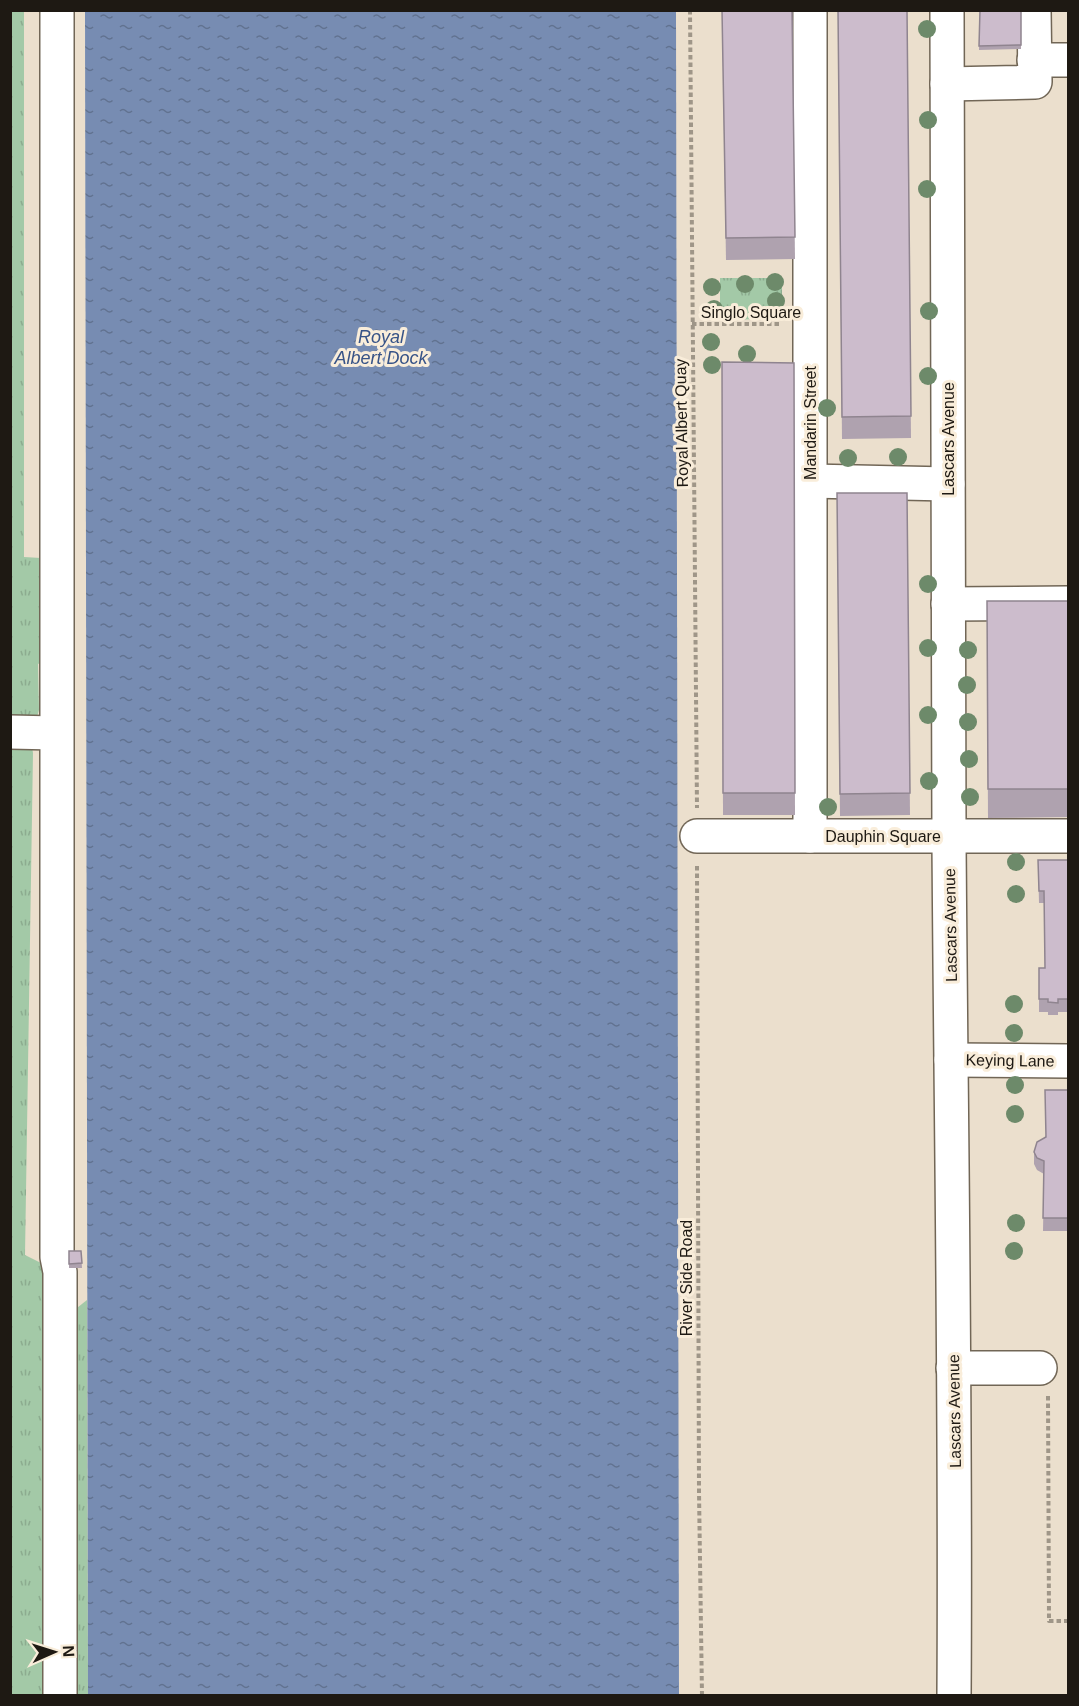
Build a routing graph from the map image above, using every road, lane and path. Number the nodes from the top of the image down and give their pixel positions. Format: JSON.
{"nodes":[{"id":1,"x":57,"y":10,"type":"edge"},
{"id":2,"x":690,"y":10,"type":"edge"},
{"id":3,"x":810,"y":10,"type":"edge"},
{"id":4,"x":947,"y":10,"type":"edge"},
{"id":5,"x":1034,"y":10,"type":"edge"},
{"id":6,"x":1068,"y":60,"type":"edge"},
{"id":7,"x":1035,"y":71,"type":"junction"},
{"id":8,"x":947,"y":84,"type":"junction"},
{"id":9,"x":692,"y":324,"type":"junction"},
{"id":10,"x":810,"y":324,"type":"junction"},
{"id":11,"x":810,"y":481,"type":"junction"},
{"id":12,"x":948,"y":484,"type":"junction"},
{"id":13,"x":1068,"y":603,"type":"edge"},
{"id":14,"x":948,"y":604,"type":"junction"},
{"id":15,"x":10,"y":732,"type":"edge"},
{"id":16,"x":56,"y":733,"type":"junction"},
{"id":17,"x":810,"y":836,"type":"junction"},
{"id":18,"x":949,"y":836,"type":"junction"},
{"id":19,"x":1068,"y":836,"type":"edge"},
{"id":20,"x":697,"y":848,"type":"junction"},
{"id":21,"x":951,"y":1060,"type":"junction"},
{"id":22,"x":1068,"y":1061,"type":"edge"},
{"id":23,"x":953,"y":1368,"type":"junction"},
{"id":24,"x":1040,"y":1368,"type":"joint"},
{"id":25,"x":1068,"y":1621,"type":"edge"},
{"id":26,"x":60,"y":1695,"type":"edge"},
{"id":27,"x":702,"y":1695,"type":"edge"},
{"id":28,"x":954,"y":1695,"type":"edge"}],
"edges":[{"from":1,"to":16,"type":"street"},
{"from":2,"to":9,"type":"path","name":"Royal Albert Quay"},
{"from":3,"to":10,"type":"street","name":"Mandarin Street"},
{"from":4,"to":8,"type":"street","name":"Lascars Avenue"},
{"from":5,"to":7,"type":"street"},
{"from":6,"to":7,"type":"street"},
{"from":7,"to":8,"type":"street"},
{"from":8,"to":12,"type":"street","name":"Lascars Avenue"},
{"from":9,"to":10,"type":"path","name":"Singlo Square"},
{"from":9,"to":20,"type":"path","name":"Royal Albert Quay"},
{"from":10,"to":11,"type":"street","name":"Mandarin Street"},
{"from":11,"to":12,"type":"street"},
{"from":11,"to":17,"type":"street","name":"Mandarin Street"},
{"from":12,"to":14,"type":"street","name":"Lascars Avenue"},
{"from":13,"to":14,"type":"street"},
{"from":14,"to":18,"type":"street","name":"Lascars Avenue"},
{"from":15,"to":16,"type":"street"},
{"from":16,"to":26,"type":"street"},
{"from":17,"to":18,"type":"street","name":"Dauphin Square"},
{"from":17,"to":20,"type":"street","name":"Dauphin Square"},
{"from":18,"to":19,"type":"street","name":"Dauphin Square"},
{"from":18,"to":21,"type":"street","name":"Lascars Avenue"},
{"from":20,"to":27,"type":"path","name":"River Side Road"},
{"from":21,"to":22,"type":"street","name":"Keying Lane"},
{"from":21,"to":23,"type":"street","name":"Lascars Avenue"},
{"from":23,"to":24,"type":"street"},
{"from":23,"to":28,"type":"street","name":"Lascars Avenue"},
{"from":24,"to":25,"type":"path"}]}
